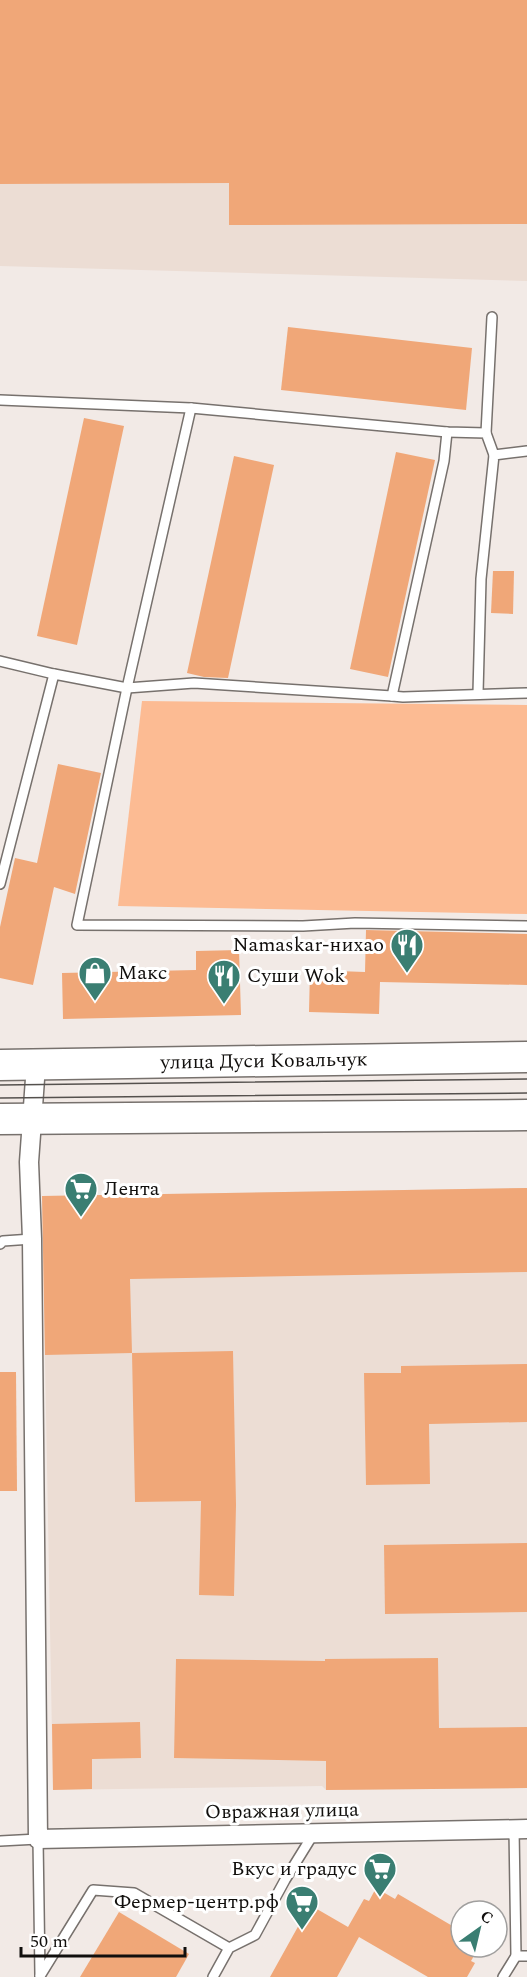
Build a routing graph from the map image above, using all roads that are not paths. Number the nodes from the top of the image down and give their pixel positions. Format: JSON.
{"nodes":[{"id":1,"x":492,"y":316,"type":"dead end"},
{"id":2,"x":0,"y":400,"type":"edge"},
{"id":3,"x":191,"y":408,"type":"junction"},
{"id":4,"x":447,"y":432,"type":"junction"},
{"id":5,"x":486,"y":433,"type":"junction"},
{"id":6,"x":527,"y":451,"type":"edge"},
{"id":7,"x":494,"y":455,"type":"junction"},
{"id":8,"x":0,"y":661,"type":"edge"},
{"id":9,"x":54,"y":674,"type":"junction"},
{"id":10,"x":127,"y":688,"type":"junction"},
{"id":11,"x":478,"y":693,"type":"junction"},
{"id":12,"x":527,"y":693,"type":"edge"},
{"id":13,"x":392,"y":696,"type":"junction"},
{"id":14,"x":0,"y":884,"type":"edge"},
{"id":15,"x":527,"y":926,"type":"edge"},
{"id":16,"x":527,"y":1057,"type":"edge"},
{"id":17,"x":0,"y":1065,"type":"edge"},
{"id":18,"x":36,"y":1065,"type":"junction"},
{"id":19,"x":527,"y":1115,"type":"edge"},
{"id":20,"x":0,"y":1119,"type":"edge"},
{"id":21,"x":32,"y":1119,"type":"junction"},
{"id":22,"x":32,"y":1239,"type":"junction"},
{"id":23,"x":1,"y":1242,"type":"edge"},
{"id":24,"x":521,"y":1829,"type":"edge"},
{"id":25,"x":315,"y":1832,"type":"junction"},
{"id":26,"x":38,"y":1839,"type":"junction"},
{"id":27,"x":0,"y":1841,"type":"edge"},
{"id":28,"x":229,"y":1948,"type":"junction"},
{"id":29,"x":516,"y":1956,"type":"junction"},
{"id":30,"x":527,"y":1956,"type":"edge"},
{"id":31,"x":39,"y":1976,"type":"edge"},
{"id":32,"x":213,"y":1977,"type":"edge"},
{"id":33,"x":503,"y":1977,"type":"edge"}],
"edges":[{"from":1,"to":5,"type":"lane"},
{"from":2,"to":3,"type":"lane"},
{"from":3,"to":4,"type":"lane"},
{"from":3,"to":10,"type":"lane"},
{"from":4,"to":5,"type":"lane"},
{"from":4,"to":13,"type":"lane"},
{"from":5,"to":7,"type":"lane"},
{"from":6,"to":7,"type":"lane"},
{"from":7,"to":11,"type":"lane"},
{"from":8,"to":9,"type":"lane"},
{"from":9,"to":10,"type":"lane"},
{"from":9,"to":14,"type":"lane"},
{"from":10,"to":13,"type":"lane"},
{"from":10,"to":15,"type":"lane"},
{"from":11,"to":12,"type":"lane"},
{"from":11,"to":13,"type":"lane"},
{"from":16,"to":18,"type":"main road","name":"улица Дуси Ковальчук"},
{"from":17,"to":18,"type":"main road","name":"улица Дуси Ковальчук"},
{"from":18,"to":21,"type":"street"},
{"from":19,"to":21,"type":"main road"},
{"from":20,"to":21,"type":"main road"},
{"from":21,"to":22,"type":"street"},
{"from":22,"to":23,"type":"lane"},
{"from":22,"to":26,"type":"street"},
{"from":24,"to":25,"type":"street","name":"Овражная улица"},
{"from":24,"to":29,"type":"lane"},
{"from":25,"to":26,"type":"street","name":"Овражная улица"},
{"from":25,"to":28,"type":"lane"},
{"from":26,"to":27,"type":"lane"},
{"from":26,"to":31,"type":"lane"},
{"from":28,"to":31,"type":"lane"},
{"from":28,"to":32,"type":"lane"},
{"from":29,"to":30,"type":"lane"},
{"from":29,"to":33,"type":"lane"}]}
